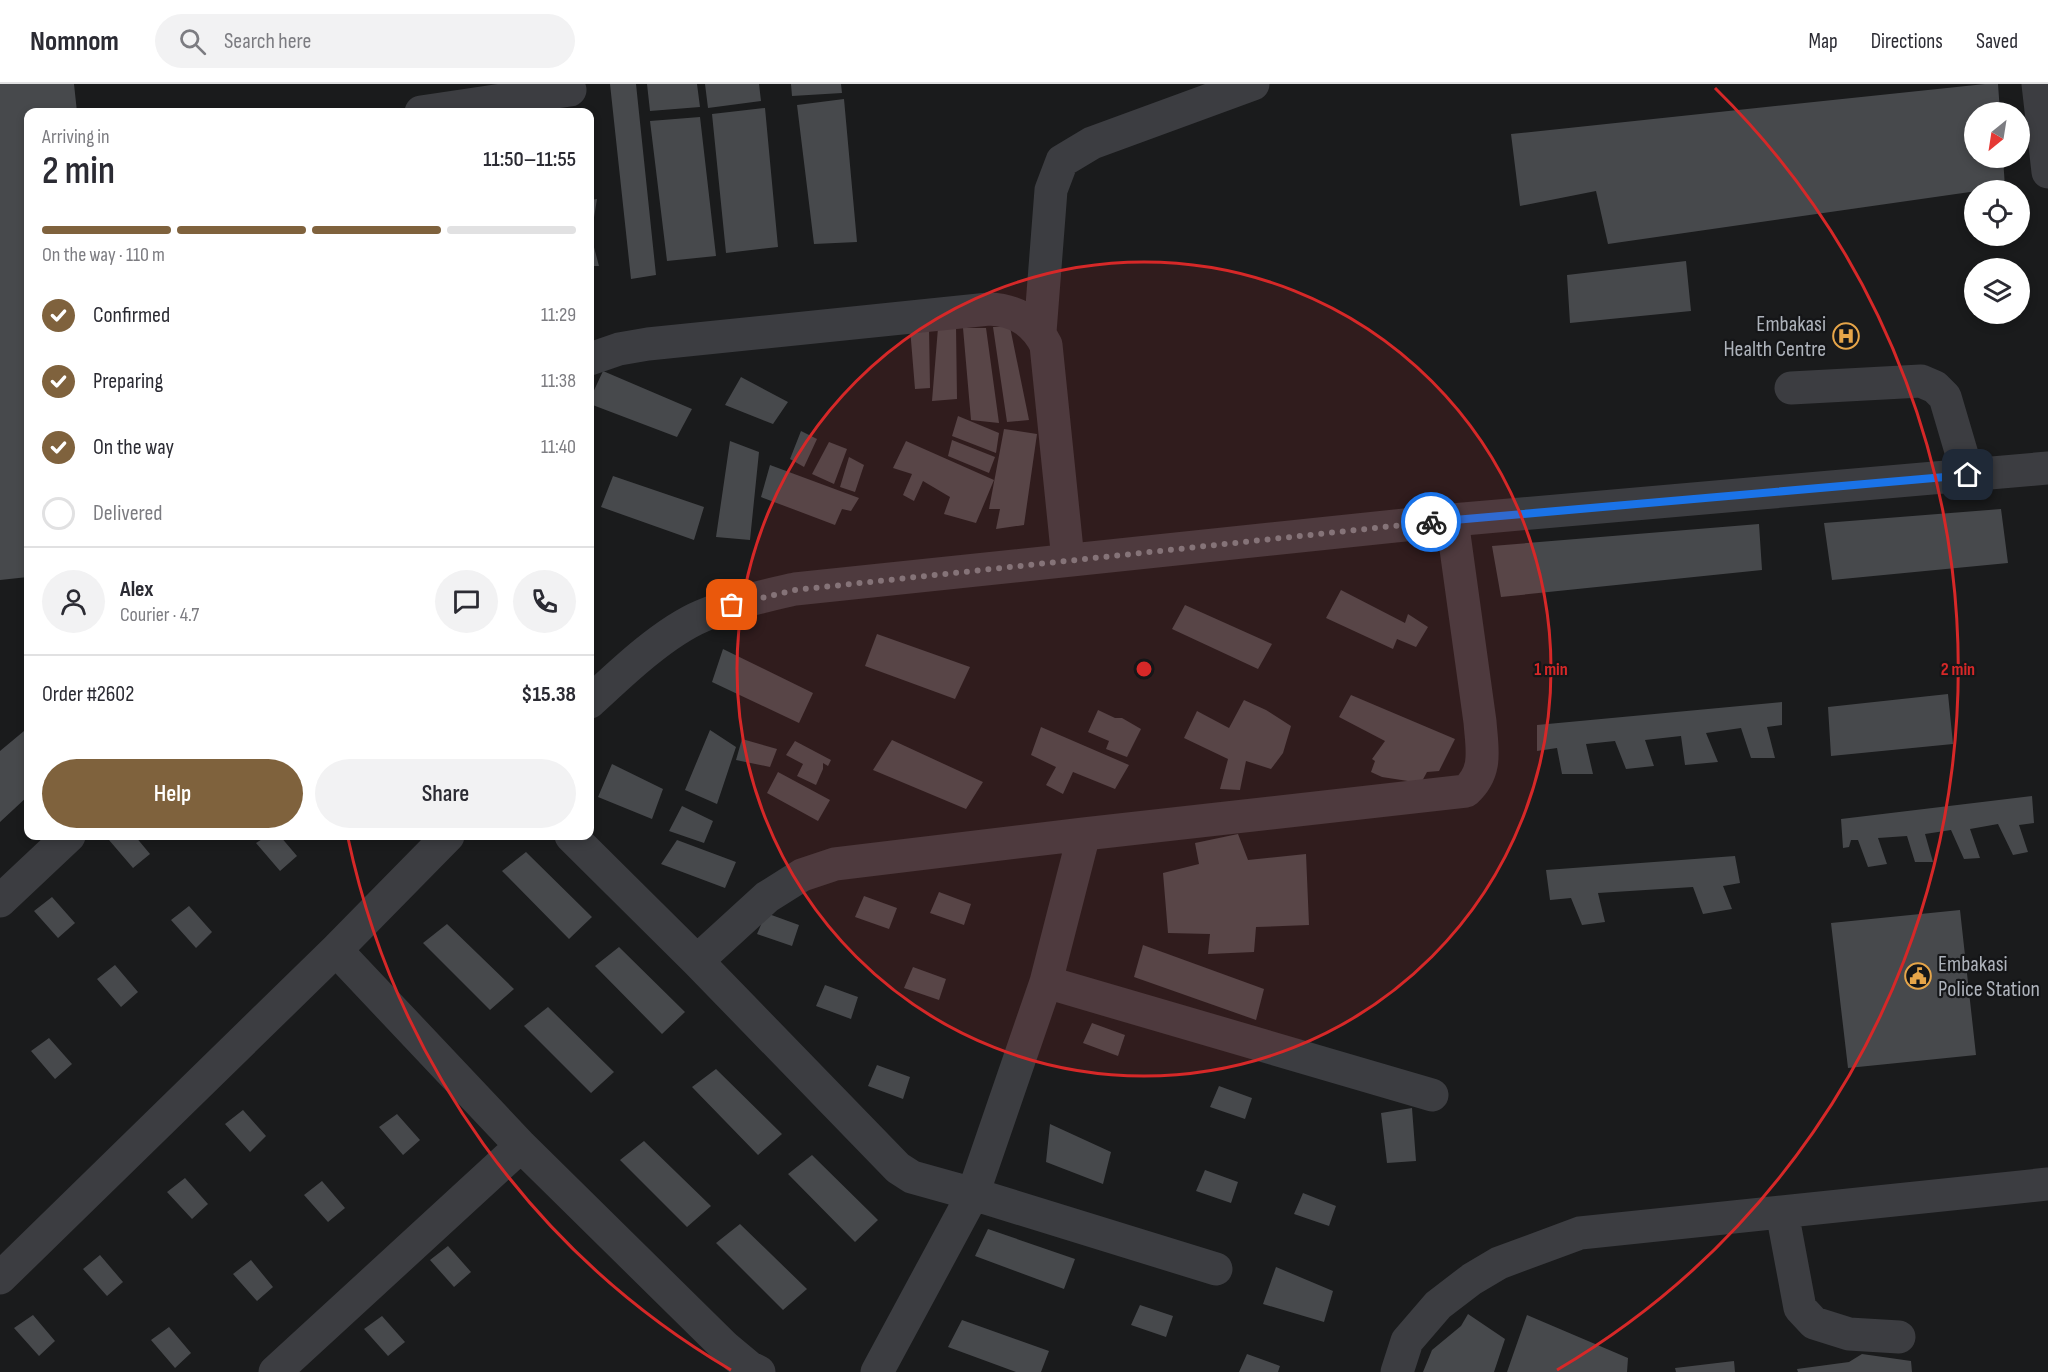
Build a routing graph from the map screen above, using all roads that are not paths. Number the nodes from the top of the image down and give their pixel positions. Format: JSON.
{"nodes":[{"id":1,"x":1253,"y":84,"type":"edge"},
{"id":2,"x":2038,"y":84,"type":"edge"},
{"id":3,"x":570,"y":90,"type":"dead end"},
{"id":4,"x":455,"y":108,"type":"edge"},
{"id":5,"x":2048,"y":172,"type":"edge"},
{"id":6,"x":1040,"y":332,"type":"junction"},
{"id":7,"x":594,"y":358,"type":"edge"},
{"id":8,"x":1791,"y":387,"type":"dead end"},
{"id":9,"x":2048,"y":468,"type":"edge"},
{"id":10,"x":1968,"y":475,"type":"junction"},
{"id":11,"x":1452,"y":520,"type":"junction"},
{"id":12,"x":1068,"y":560,"type":"junction"},
{"id":13,"x":594,"y":698,"type":"edge"},
{"id":14,"x":1084,"y":834,"type":"junction"},
{"id":15,"x":65,"y":840,"type":"edge"},
{"id":16,"x":444,"y":840,"type":"edge"},
{"id":17,"x":575,"y":840,"type":"edge"},
{"id":18,"x":0,"y":901,"type":"edge"},
{"id":19,"x":336,"y":951,"type":"junction"},
{"id":20,"x":697,"y":961,"type":"junction"},
{"id":21,"x":1046,"y":982,"type":"junction"},
{"id":22,"x":1432,"y":1095,"type":"dead end"},
{"id":23,"x":521,"y":1146,"type":"junction"},
{"id":24,"x":2048,"y":1184,"type":"edge"},
{"id":25,"x":973,"y":1194,"type":"junction"},
{"id":26,"x":1782,"y":1212,"type":"junction"},
{"id":27,"x":1216,"y":1269,"type":"dead end"},
{"id":28,"x":0,"y":1278,"type":"edge"},
{"id":29,"x":1899,"y":1337,"type":"dead end"},
{"id":30,"x":275,"y":1372,"type":"edge"},
{"id":31,"x":759,"y":1372,"type":"edge"},
{"id":32,"x":877,"y":1372,"type":"edge"},
{"id":33,"x":1397,"y":1372,"type":"edge"}],
"edges":[{"from":1,"to":6,"type":"street"},
{"from":2,"to":5,"type":"street"},
{"from":3,"to":4,"type":"street"},
{"from":6,"to":7,"type":"street"},
{"from":6,"to":12,"type":"street"},
{"from":8,"to":10,"type":"street"},
{"from":9,"to":10,"type":"street"},
{"from":10,"to":11,"type":"street"},
{"from":11,"to":12,"type":"street"},
{"from":11,"to":14,"type":"street"},
{"from":12,"to":13,"type":"street"},
{"from":14,"to":20,"type":"street"},
{"from":14,"to":21,"type":"street"},
{"from":15,"to":18,"type":"street"},
{"from":16,"to":19,"type":"street"},
{"from":17,"to":20,"type":"street"},
{"from":19,"to":23,"type":"street"},
{"from":19,"to":28,"type":"street"},
{"from":20,"to":25,"type":"street"},
{"from":21,"to":22,"type":"street"},
{"from":21,"to":25,"type":"street"},
{"from":23,"to":30,"type":"street"},
{"from":23,"to":31,"type":"street"},
{"from":24,"to":26,"type":"street"},
{"from":25,"to":27,"type":"street"},
{"from":25,"to":32,"type":"street"},
{"from":26,"to":29,"type":"street"},
{"from":26,"to":33,"type":"street"}]}
